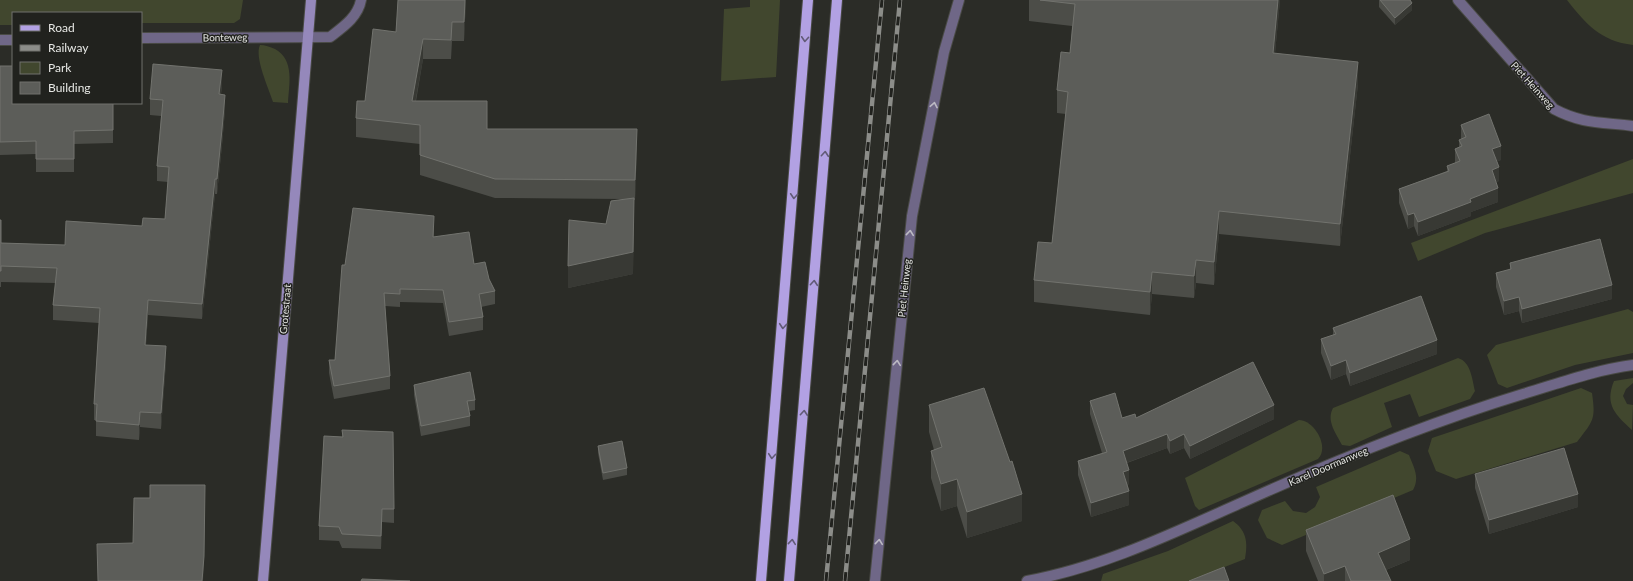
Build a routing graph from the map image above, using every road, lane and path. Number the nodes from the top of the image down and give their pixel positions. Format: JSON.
{"nodes":[{"id":1,"x":311,"y":0,"type":"edge"},
{"id":2,"x":361,"y":0,"type":"edge"},
{"id":3,"x":808,"y":0,"type":"edge"},
{"id":4,"x":837,"y":0,"type":"edge"},
{"id":5,"x":959,"y":0,"type":"edge"},
{"id":6,"x":1458,"y":0,"type":"edge"},
{"id":7,"x":308,"y":37,"type":"junction"},
{"id":8,"x":142,"y":38,"type":"edge"},
{"id":9,"x":0,"y":40,"type":"edge"},
{"id":10,"x":12,"y":40,"type":"edge"},
{"id":11,"x":1633,"y":126,"type":"edge"},
{"id":12,"x":1633,"y":365,"type":"edge"},
{"id":13,"x":263,"y":581,"type":"edge"},
{"id":14,"x":761,"y":581,"type":"edge"},
{"id":15,"x":789,"y":581,"type":"edge"},
{"id":16,"x":875,"y":581,"type":"edge"},
{"id":17,"x":1027,"y":581,"type":"edge"}],
"edges":[{"from":1,"to":7,"type":"street","name":"Grotestraat"},
{"from":2,"to":7,"type":"street"},
{"from":3,"to":14,"type":"main road","one_way":true},
{"from":15,"to":4,"type":"main road","one_way":true},
{"from":16,"to":5,"type":"street","name":"Piet Heinweg","one_way":true},
{"from":6,"to":11,"type":"street","name":"Piet Heinweg"},
{"from":7,"to":8,"type":"street","name":"Bonteweg"},
{"from":7,"to":13,"type":"street","name":"Grotestraat"},
{"from":9,"to":10,"type":"street"},
{"from":12,"to":17,"type":"street","name":"Karel Doormanweg"}]}
